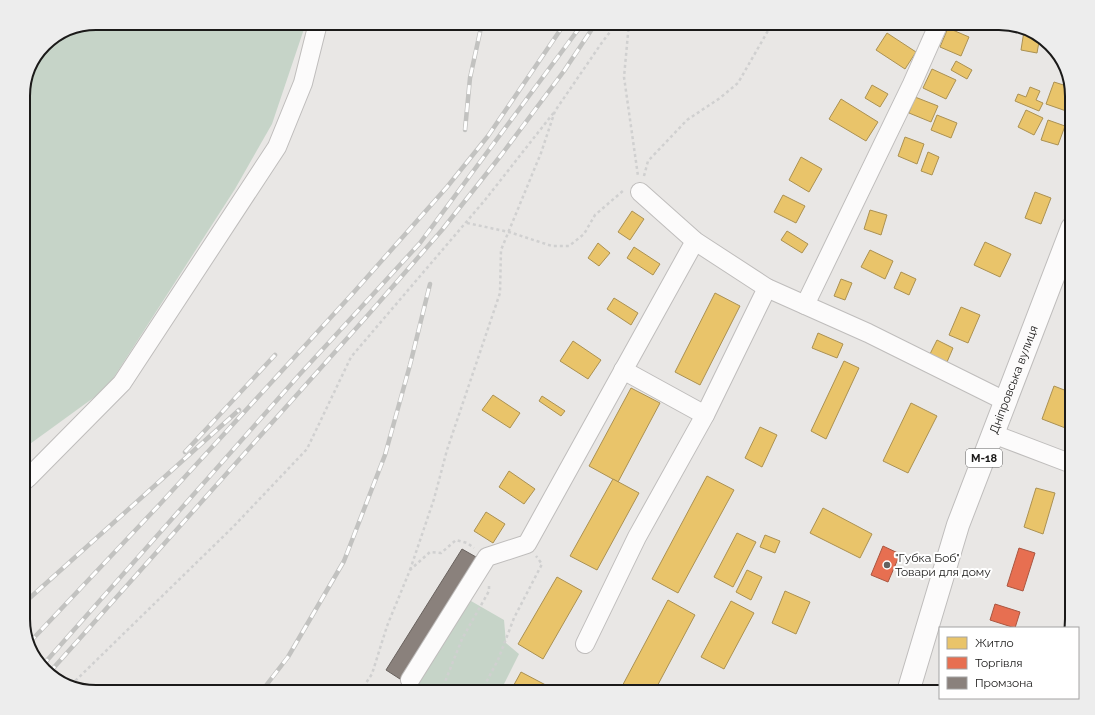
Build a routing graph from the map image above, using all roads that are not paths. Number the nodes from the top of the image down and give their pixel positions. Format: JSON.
{"nodes":[{"id":1,"x":316,"y":30,"type":"edge"},
{"id":2,"x":936,"y":30,"type":"edge"},
{"id":3,"x":640,"y":192,"type":"road end"},
{"id":4,"x":694,"y":241,"type":"junction"},
{"id":5,"x":1065,"y":246,"type":"edge"},
{"id":6,"x":767,"y":288,"type":"junction"},
{"id":7,"x":805,"y":305,"type":"junction"},
{"id":8,"x":623,"y":370,"type":"junction"},
{"id":9,"x":1006,"y":401,"type":"junction"},
{"id":10,"x":705,"y":415,"type":"junction"},
{"id":11,"x":993,"y":434,"type":"junction"},
{"id":12,"x":1065,"y":461,"type":"edge"},
{"id":13,"x":30,"y":476,"type":"edge"},
{"id":14,"x":585,"y":644,"type":"dead end"},
{"id":15,"x":410,"y":680,"type":"dead end"},
{"id":16,"x":910,"y":685,"type":"edge"}],
"edges":[{"from":1,"to":13,"type":"street"},
{"from":2,"to":7,"type":"street"},
{"from":3,"to":4,"type":"street"},
{"from":4,"to":6,"type":"street"},
{"from":4,"to":8,"type":"street"},
{"from":5,"to":9,"type":"highway","name":"Дніпровська вулиця","number":"М-18"},
{"from":6,"to":7,"type":"street"},
{"from":6,"to":10,"type":"street"},
{"from":7,"to":9,"type":"street"},
{"from":8,"to":10,"type":"street"},
{"from":8,"to":15,"type":"street"},
{"from":9,"to":11,"type":"highway","name":"Дніпровська вулиця","number":"М-18"},
{"from":10,"to":14,"type":"street"},
{"from":11,"to":12,"type":"street"},
{"from":11,"to":16,"type":"highway","name":"Дніпровська вулиця","number":"М-18"}]}
